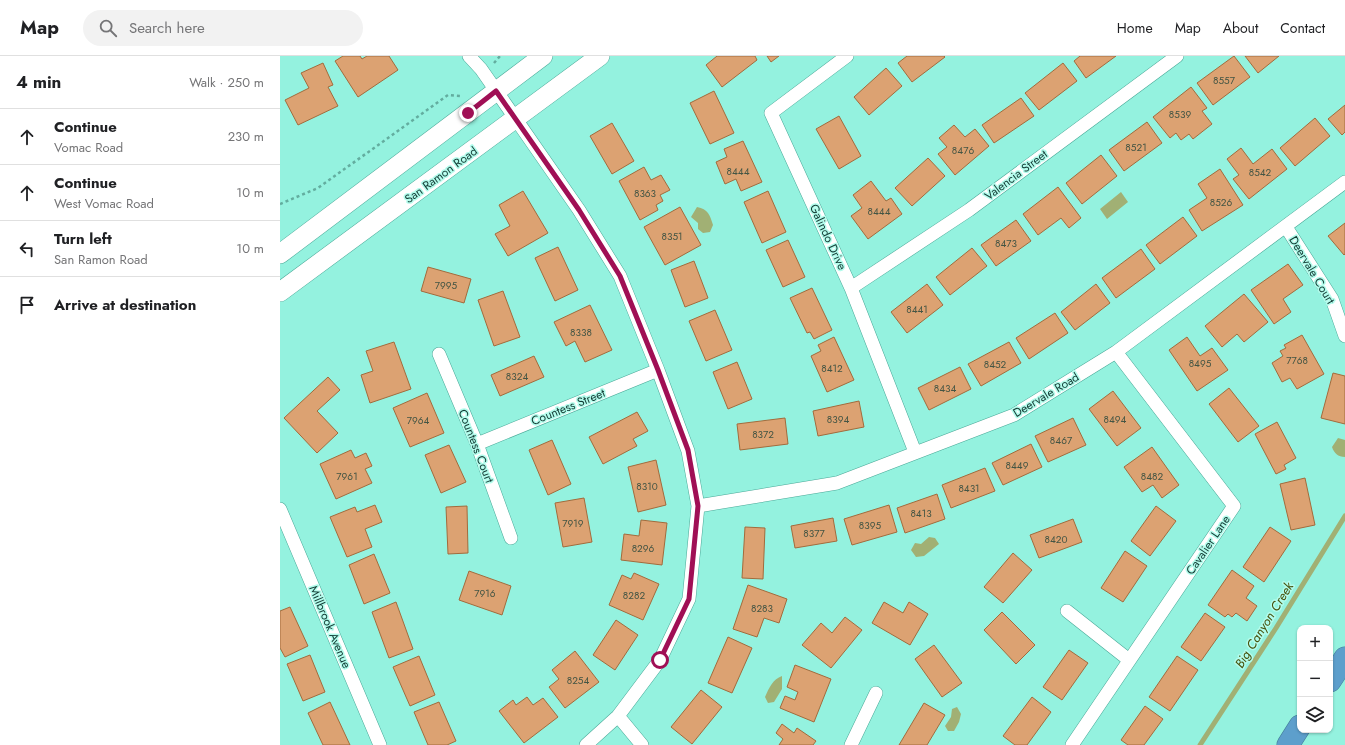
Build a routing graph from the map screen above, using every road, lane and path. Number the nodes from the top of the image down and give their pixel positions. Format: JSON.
{"nodes":[{"id":1,"x":469,"y":56,"type":"edge"},
{"id":2,"x":500,"y":56,"type":"edge"},
{"id":3,"x":543,"y":56,"type":"edge"},
{"id":4,"x":600,"y":56,"type":"edge"},
{"id":5,"x":847,"y":56,"type":"edge"},
{"id":6,"x":1177,"y":56,"type":"edge"},
{"id":7,"x":483,"y":73,"type":"junction"},
{"id":8,"x":496,"y":91,"type":"junction"},
{"id":9,"x":461,"y":96,"type":"dead end"},
{"id":10,"x":516,"y":119,"type":"junction"},
{"id":11,"x":1345,"y":182,"type":"edge"},
{"id":12,"x":280,"y":204,"type":"edge"},
{"id":13,"x":1286,"y":227,"type":"junction"},
{"id":14,"x":280,"y":254,"type":"edge"},
{"id":15,"x":851,"y":288,"type":"junction"},
{"id":16,"x":280,"y":292,"type":"edge"},
{"id":17,"x":1345,"y":336,"type":"edge"},
{"id":18,"x":1116,"y":352,"type":"junction"},
{"id":19,"x":439,"y":354,"type":"dead end"},
{"id":20,"x":658,"y":370,"type":"junction"},
{"id":21,"x":477,"y":444,"type":"junction"},
{"id":22,"x":915,"y":452,"type":"junction"},
{"id":23,"x":698,"y":506,"type":"junction"},
{"id":24,"x":280,"y":509,"type":"edge"},
{"id":25,"x":511,"y":538,"type":"dead end"},
{"id":26,"x":1067,"y":611,"type":"dead end"},
{"id":27,"x":1345,"y":658,"type":"edge"},
{"id":28,"x":1129,"y":660,"type":"junction"},
{"id":29,"x":1333,"y":676,"type":"edge"},
{"id":30,"x":876,"y":693,"type":"dead end"},
{"id":31,"x":618,"y":716,"type":"junction"},
{"id":32,"x":1297,"y":731,"type":"edge"},
{"id":33,"x":380,"y":745,"type":"edge"},
{"id":34,"x":586,"y":745,"type":"edge"},
{"id":35,"x":642,"y":745,"type":"edge"},
{"id":36,"x":851,"y":745,"type":"edge"},
{"id":37,"x":1072,"y":745,"type":"edge"},
{"id":38,"x":1288,"y":745,"type":"edge"}],
"edges":[{"from":1,"to":7,"type":"street"},
{"from":2,"to":7,"type":"path"},
{"from":3,"to":8,"type":"main road"},
{"from":4,"to":10,"type":"main road","name":"San Ramon Road"},
{"from":5,"to":15,"type":"street","name":"Galindo Drive"},
{"from":6,"to":15,"type":"street","name":"Valencia Street"},
{"from":7,"to":8,"type":"street"},
{"from":8,"to":10,"type":"street"},
{"from":8,"to":14,"type":"main road"},
{"from":9,"to":12,"type":"path"},
{"from":10,"to":16,"type":"main road","name":"San Ramon Road"},
{"from":10,"to":20,"type":"street"},
{"from":11,"to":13,"type":"street","name":"Deervale Road"},
{"from":13,"to":17,"type":"street","name":"Deervale Court"},
{"from":13,"to":18,"type":"street","name":"Deervale Road"},
{"from":15,"to":22,"type":"street","name":"Galindo Drive"},
{"from":18,"to":22,"type":"street","name":"Deervale Road"},
{"from":18,"to":28,"type":"street","name":"Cavalier Lane"},
{"from":19,"to":21,"type":"street","name":"Countess Court"},
{"from":20,"to":21,"type":"street","name":"Countess Street"},
{"from":20,"to":23,"type":"street"},
{"from":21,"to":25,"type":"street","name":"Countess Court"},
{"from":22,"to":23,"type":"street","name":"Deervale Road"},
{"from":23,"to":31,"type":"street"},
{"from":24,"to":33,"type":"street","name":"Millbrook Avenue"},
{"from":26,"to":28,"type":"street"},
{"from":27,"to":29,"type":"highway"},
{"from":28,"to":37,"type":"street","name":"Cavalier Lane"},
{"from":30,"to":36,"type":"street"},
{"from":31,"to":34,"type":"street"},
{"from":31,"to":35,"type":"street"},
{"from":32,"to":38,"type":"highway"}]}
